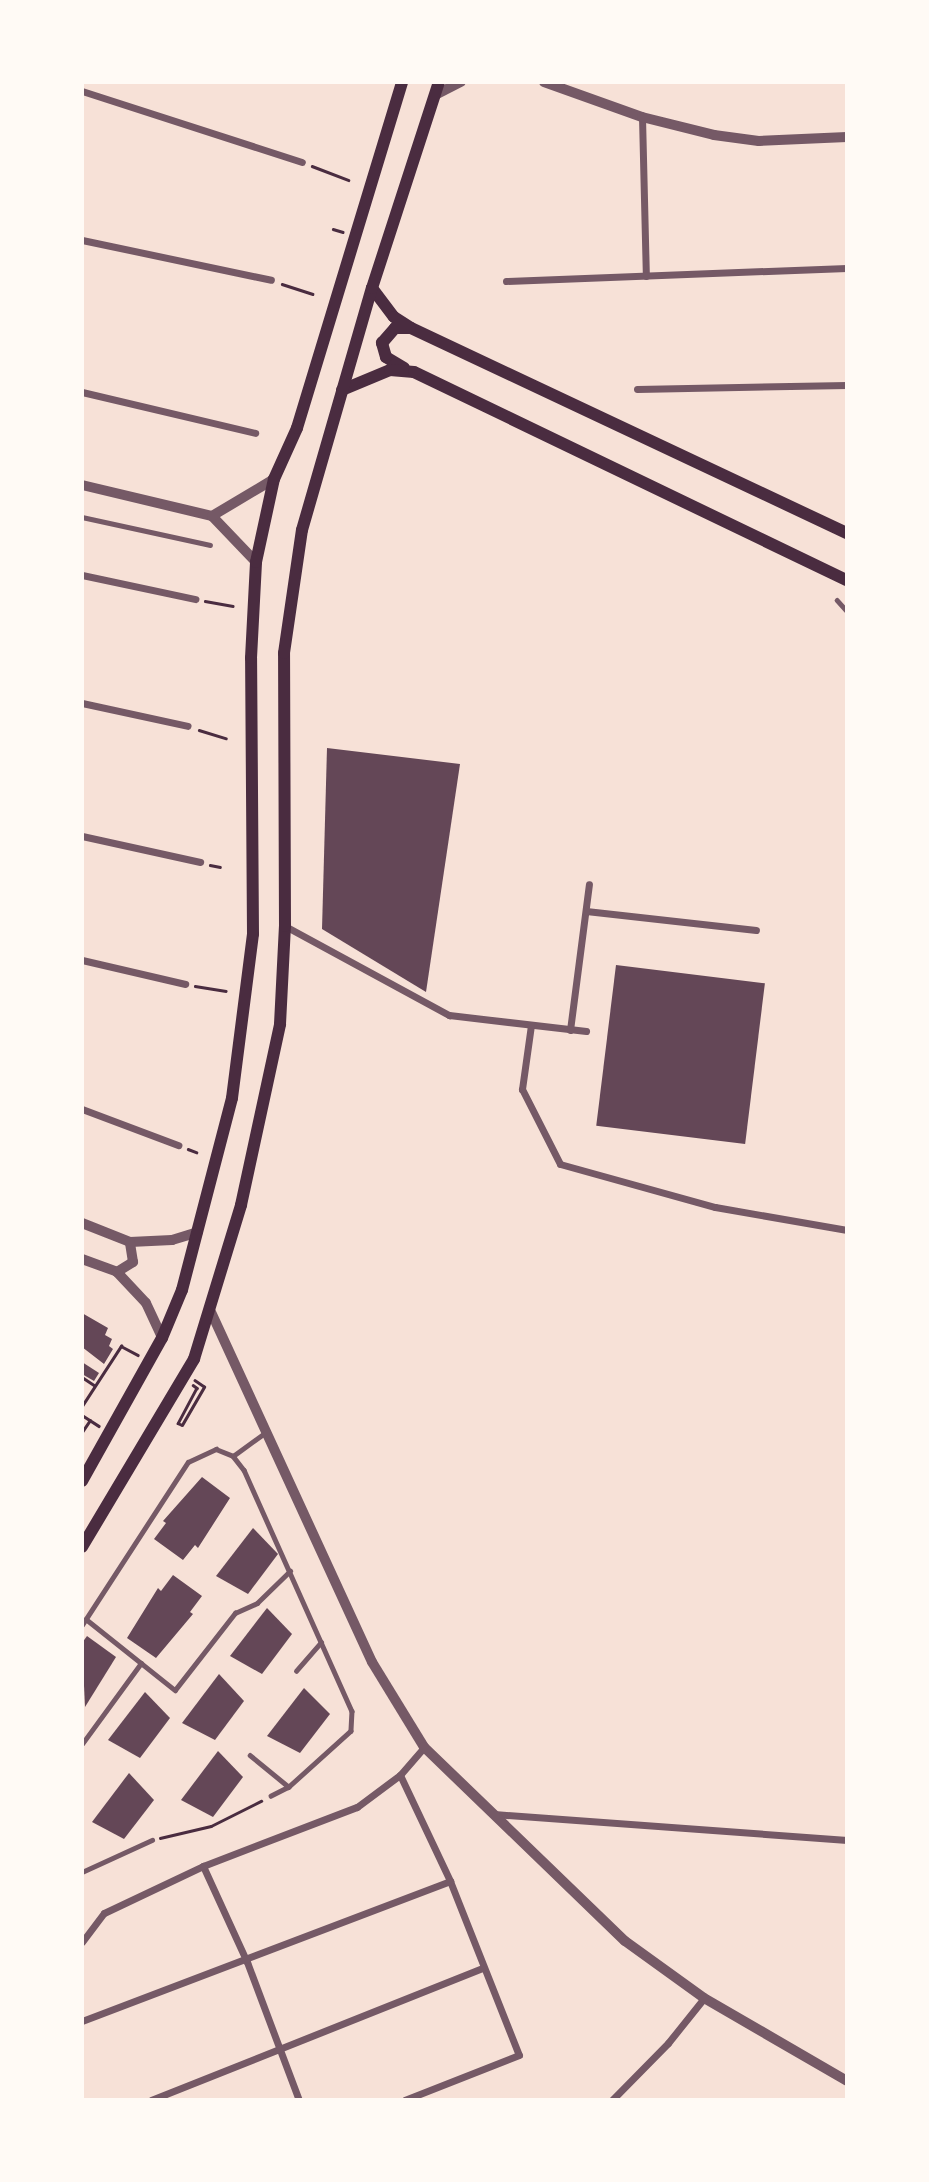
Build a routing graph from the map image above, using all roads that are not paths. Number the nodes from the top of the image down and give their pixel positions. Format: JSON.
{"nodes":[{"id":1,"x":402,"y":82,"type":"edge"},
{"id":2,"x":461,"y":82,"type":"edge"},
{"id":3,"x":544,"y":82,"type":"edge"},
{"id":4,"x":437,"y":89,"type":"edge"},
{"id":5,"x":82,"y":91,"type":"edge"},
{"id":6,"x":642,"y":117,"type":"junction"},
{"id":7,"x":847,"y":137,"type":"edge"},
{"id":8,"x":302,"y":162,"type":"road end"},
{"id":9,"x":82,"y":240,"type":"edge"},
{"id":10,"x":847,"y":268,"type":"edge"},
{"id":11,"x":646,"y":276,"type":"junction"},
{"id":12,"x":271,"y":280,"type":"road end"},
{"id":13,"x":506,"y":281,"type":"dead end"},
{"id":14,"x":372,"y":288,"type":"junction"},
{"id":15,"x":411,"y":328,"type":"junction"},
{"id":16,"x":414,"y":372,"type":"junction"},
{"id":17,"x":847,"y":385,"type":"edge"},
{"id":18,"x":637,"y":389,"type":"dead end"},
{"id":19,"x":342,"y":390,"type":"junction"},
{"id":20,"x":82,"y":392,"type":"edge"},
{"id":21,"x":255,"y":433,"type":"dead end"},
{"id":22,"x":274,"y":479,"type":"junction"},
{"id":23,"x":82,"y":485,"type":"edge"},
{"id":24,"x":212,"y":516,"type":"junction"},
{"id":25,"x":82,"y":517,"type":"edge"},
{"id":26,"x":847,"y":533,"type":"edge"},
{"id":27,"x":210,"y":545,"type":"dead end"},
{"id":28,"x":257,"y":562,"type":"junction"},
{"id":29,"x":82,"y":575,"type":"edge"},
{"id":30,"x":847,"y":580,"type":"edge"},
{"id":31,"x":195,"y":599,"type":"road end"},
{"id":32,"x":836,"y":600,"type":"dead end"},
{"id":33,"x":847,"y":611,"type":"edge"},
{"id":34,"x":82,"y":703,"type":"edge"},
{"id":35,"x":188,"y":726,"type":"road end"},
{"id":36,"x":82,"y":836,"type":"edge"},
{"id":37,"x":200,"y":862,"type":"dead end"},
{"id":38,"x":589,"y":884,"type":"dead end"},
{"id":39,"x":586,"y":911,"type":"junction"},
{"id":40,"x":285,"y":926,"type":"junction"},
{"id":41,"x":756,"y":930,"type":"dead end"},
{"id":42,"x":82,"y":960,"type":"edge"},
{"id":43,"x":185,"y":984,"type":"road end"},
{"id":44,"x":531,"y":1026,"type":"junction"},
{"id":45,"x":570,"y":1030,"type":"junction"},
{"id":46,"x":586,"y":1031,"type":"dead end"},
{"id":47,"x":82,"y":1109,"type":"edge"},
{"id":48,"x":178,"y":1145,"type":"dead end"},
{"id":49,"x":82,"y":1223,"type":"edge"},
{"id":50,"x":847,"y":1230,"type":"edge"},
{"id":51,"x":198,"y":1231,"type":"junction"},
{"id":52,"x":130,"y":1242,"type":"junction"},
{"id":53,"x":82,"y":1259,"type":"edge"},
{"id":54,"x":117,"y":1272,"type":"junction"},
{"id":55,"x":211,"y":1312,"type":"junction"},
{"id":56,"x":162,"y":1338,"type":"junction"},
{"id":57,"x":263,"y":1434,"type":"junction"},
{"id":58,"x":233,"y":1456,"type":"junction"},
{"id":59,"x":82,"y":1481,"type":"edge"},
{"id":60,"x":82,"y":1521,"type":"edge"},
{"id":61,"x":94,"y":1528,"type":"junction"},
{"id":62,"x":82,"y":1547,"type":"edge"},
{"id":63,"x":290,"y":1571,"type":"junction"},
{"id":64,"x":86,"y":1619,"type":"junction"},
{"id":65,"x":82,"y":1625,"type":"edge"},
{"id":66,"x":321,"y":1642,"type":"junction"},
{"id":67,"x":141,"y":1663,"type":"junction"},
{"id":68,"x":296,"y":1671,"type":"dead end"},
{"id":69,"x":82,"y":1744,"type":"edge"},
{"id":70,"x":425,"y":1747,"type":"junction"},
{"id":71,"x":250,"y":1755,"type":"dead end"},
{"id":72,"x":400,"y":1775,"type":"junction"},
{"id":73,"x":289,"y":1787,"type":"junction"},
{"id":74,"x":271,"y":1796,"type":"road end"},
{"id":75,"x":490,"y":1814,"type":"junction"},
{"id":76,"x":152,"y":1840,"type":"road end"},
{"id":77,"x":847,"y":1840,"type":"edge"},
{"id":78,"x":203,"y":1866,"type":"junction"},
{"id":79,"x":82,"y":1872,"type":"edge"},
{"id":80,"x":450,"y":1881,"type":"junction"},
{"id":81,"x":82,"y":1941,"type":"edge"},
{"id":82,"x":247,"y":1962,"type":"junction"},
{"id":83,"x":482,"y":1968,"type":"junction"},
{"id":84,"x":704,"y":1998,"type":"junction"},
{"id":85,"x":82,"y":2021,"type":"edge"},
{"id":86,"x":280,"y":2049,"type":"junction"},
{"id":87,"x":847,"y":2081,"type":"edge"},
{"id":88,"x":151,"y":2100,"type":"edge"},
{"id":89,"x":299,"y":2100,"type":"edge"},
{"id":90,"x":405,"y":2100,"type":"edge"},
{"id":91,"x":612,"y":2100,"type":"edge"}],
"edges":[{"from":1,"to":22,"type":"main road"},
{"from":2,"to":4,"type":"street"},
{"from":3,"to":6,"type":"street"},
{"from":4,"to":14,"type":"main road"},
{"from":5,"to":8,"type":"street"},
{"from":6,"to":7,"type":"street"},
{"from":6,"to":11,"type":"street"},
{"from":9,"to":12,"type":"street"},
{"from":10,"to":11,"type":"street"},
{"from":11,"to":13,"type":"street"},
{"from":14,"to":15,"type":"main road"},
{"from":14,"to":19,"type":"main road"},
{"from":15,"to":16,"type":"main road"},
{"from":15,"to":26,"type":"main road"},
{"from":16,"to":19,"type":"main road"},
{"from":16,"to":30,"type":"main road"},
{"from":17,"to":18,"type":"street"},
{"from":19,"to":40,"type":"main road"},
{"from":20,"to":21,"type":"street"},
{"from":22,"to":24,"type":"street"},
{"from":22,"to":28,"type":"main road"},
{"from":23,"to":24,"type":"street"},
{"from":24,"to":28,"type":"street"},
{"from":25,"to":27,"type":"lane"},
{"from":28,"to":51,"type":"main road"},
{"from":29,"to":31,"type":"street"},
{"from":32,"to":33,"type":"lane"},
{"from":34,"to":35,"type":"street"},
{"from":36,"to":37,"type":"street"},
{"from":38,"to":39,"type":"street"},
{"from":39,"to":41,"type":"street"},
{"from":39,"to":45,"type":"street"},
{"from":40,"to":44,"type":"street"},
{"from":40,"to":55,"type":"main road"},
{"from":42,"to":43,"type":"street"},
{"from":44,"to":45,"type":"street"},
{"from":44,"to":50,"type":"street"},
{"from":45,"to":46,"type":"street"},
{"from":47,"to":48,"type":"street"},
{"from":49,"to":52,"type":"street"},
{"from":51,"to":52,"type":"street"},
{"from":51,"to":56,"type":"main road"},
{"from":52,"to":54,"type":"street"},
{"from":53,"to":54,"type":"street"},
{"from":54,"to":56,"type":"street"},
{"from":55,"to":57,"type":"street"},
{"from":55,"to":61,"type":"main road"},
{"from":56,"to":59,"type":"main road"},
{"from":57,"to":58,"type":"lane"},
{"from":57,"to":70,"type":"street"},
{"from":58,"to":63,"type":"lane"},
{"from":58,"to":64,"type":"lane"},
{"from":60,"to":61,"type":"main road"},
{"from":61,"to":62,"type":"main road"},
{"from":63,"to":66,"type":"lane"},
{"from":63,"to":67,"type":"lane"},
{"from":64,"to":65,"type":"lane"},
{"from":64,"to":67,"type":"lane"},
{"from":66,"to":68,"type":"lane"},
{"from":66,"to":73,"type":"lane"},
{"from":67,"to":69,"type":"lane"},
{"from":70,"to":72,"type":"street"},
{"from":70,"to":75,"type":"street"},
{"from":71,"to":73,"type":"lane"},
{"from":72,"to":78,"type":"street"},
{"from":72,"to":80,"type":"street"},
{"from":73,"to":74,"type":"lane"},
{"from":75,"to":77,"type":"street"},
{"from":75,"to":84,"type":"street"},
{"from":76,"to":79,"type":"lane"},
{"from":78,"to":81,"type":"street"},
{"from":78,"to":82,"type":"street"},
{"from":80,"to":82,"type":"street"},
{"from":80,"to":83,"type":"street"},
{"from":82,"to":85,"type":"street"},
{"from":82,"to":86,"type":"street"},
{"from":83,"to":86,"type":"street"},
{"from":83,"to":90,"type":"street"},
{"from":84,"to":87,"type":"street"},
{"from":84,"to":91,"type":"street"},
{"from":86,"to":88,"type":"street"},
{"from":86,"to":89,"type":"street"}]}
